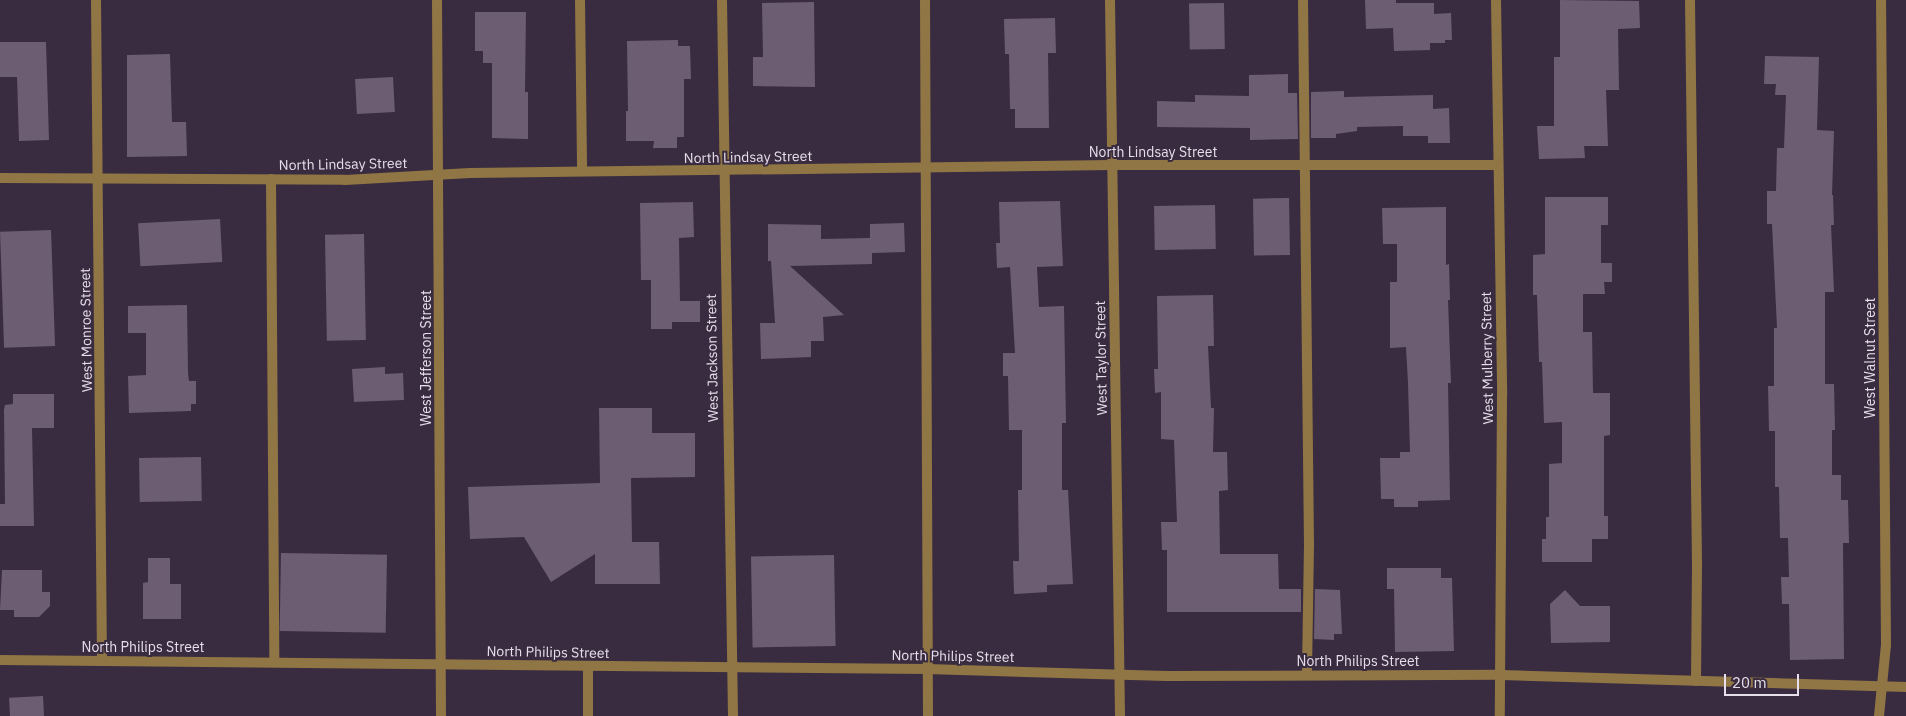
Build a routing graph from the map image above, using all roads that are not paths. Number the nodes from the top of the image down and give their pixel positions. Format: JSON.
{"nodes":[{"id":1,"x":96,"y":0,"type":"edge"},
{"id":2,"x":437,"y":0,"type":"edge"},
{"id":3,"x":580,"y":0,"type":"edge"},
{"id":4,"x":722,"y":0,"type":"edge"},
{"id":5,"x":925,"y":0,"type":"edge"},
{"id":6,"x":1110,"y":0,"type":"edge"},
{"id":7,"x":1303,"y":0,"type":"edge"},
{"id":8,"x":1496,"y":0,"type":"edge"},
{"id":9,"x":1690,"y":0,"type":"edge"},
{"id":10,"x":1882,"y":0,"type":"edge"},
{"id":11,"x":1112,"y":166,"type":"junction"},
{"id":12,"x":1303,"y":166,"type":"junction"},
{"id":13,"x":1497,"y":166,"type":"junction"},
{"id":14,"x":927,"y":168,"type":"junction"},
{"id":15,"x":724,"y":171,"type":"junction"},
{"id":16,"x":582,"y":172,"type":"junction"},
{"id":17,"x":439,"y":175,"type":"junction"},
{"id":18,"x":98,"y":177,"type":"junction"},
{"id":19,"x":0,"y":178,"type":"edge"},
{"id":20,"x":271,"y":179,"type":"junction"},
{"id":21,"x":0,"y":660,"type":"edge"},
{"id":22,"x":102,"y":661,"type":"junction"},
{"id":23,"x":274,"y":662,"type":"junction"},
{"id":24,"x":440,"y":664,"type":"junction"},
{"id":25,"x":588,"y":667,"type":"junction"},
{"id":26,"x":733,"y":668,"type":"junction"},
{"id":27,"x":927,"y":669,"type":"junction"},
{"id":28,"x":1119,"y":674,"type":"junction"},
{"id":29,"x":1308,"y":675,"type":"junction"},
{"id":30,"x":1502,"y":675,"type":"junction"},
{"id":31,"x":1696,"y":680,"type":"junction"},
{"id":32,"x":1882,"y":686,"type":"junction"},
{"id":33,"x":1906,"y":687,"type":"edge"},
{"id":34,"x":441,"y":716,"type":"edge"},
{"id":35,"x":588,"y":716,"type":"edge"},
{"id":36,"x":733,"y":716,"type":"edge"},
{"id":37,"x":928,"y":716,"type":"edge"},
{"id":38,"x":1120,"y":716,"type":"edge"},
{"id":39,"x":1500,"y":716,"type":"edge"},
{"id":40,"x":1879,"y":716,"type":"edge"}],
"edges":[{"from":1,"to":18,"type":"street","name":"West Monroe Street"},
{"from":2,"to":17,"type":"street","name":"West Jefferson Street"},
{"from":3,"to":16,"type":"street"},
{"from":4,"to":15,"type":"street","name":"West Jackson Street"},
{"from":5,"to":14,"type":"street"},
{"from":6,"to":11,"type":"street","name":"West Taylor Street"},
{"from":7,"to":12,"type":"street"},
{"from":8,"to":13,"type":"street","name":"West Mulberry Street"},
{"from":9,"to":31,"type":"street"},
{"from":10,"to":32,"type":"street","name":"West Walnut Street"},
{"from":11,"to":12,"type":"street","name":"North Lindsay Street"},
{"from":11,"to":14,"type":"street","name":"North Lindsay Street"},
{"from":11,"to":28,"type":"street","name":"West Taylor Street"},
{"from":12,"to":13,"type":"street","name":"North Lindsay Street"},
{"from":12,"to":29,"type":"street"},
{"from":13,"to":30,"type":"street","name":"West Mulberry Street"},
{"from":14,"to":15,"type":"street","name":"North Lindsay Street"},
{"from":14,"to":27,"type":"street"},
{"from":15,"to":16,"type":"street","name":"North Lindsay Street"},
{"from":15,"to":26,"type":"street","name":"West Jackson Street"},
{"from":16,"to":17,"type":"street","name":"North Lindsay Street"},
{"from":17,"to":20,"type":"street","name":"North Lindsay Street"},
{"from":17,"to":24,"type":"street","name":"West Jefferson Street"},
{"from":18,"to":19,"type":"street","name":"North Lindsay Street"},
{"from":18,"to":20,"type":"street","name":"North Lindsay Street"},
{"from":18,"to":22,"type":"street","name":"West Monroe Street"},
{"from":20,"to":23,"type":"street"},
{"from":21,"to":22,"type":"street","name":"North Philips Street"},
{"from":22,"to":23,"type":"street","name":"North Philips Street"},
{"from":23,"to":24,"type":"street","name":"North Philips Street"},
{"from":24,"to":25,"type":"street","name":"North Philips Street"},
{"from":24,"to":34,"type":"street","name":"West Jefferson Street"},
{"from":25,"to":26,"type":"street","name":"North Philips Street"},
{"from":25,"to":35,"type":"street"},
{"from":26,"to":27,"type":"street","name":"North Philips Street"},
{"from":26,"to":36,"type":"street","name":"West Jackson Street"},
{"from":27,"to":28,"type":"street","name":"North Philips Street"},
{"from":27,"to":37,"type":"street"},
{"from":28,"to":29,"type":"street","name":"North Philips Street"},
{"from":28,"to":38,"type":"street","name":"West Taylor Street"},
{"from":29,"to":30,"type":"street","name":"North Philips Street"},
{"from":30,"to":31,"type":"street","name":"North Philips Street"},
{"from":30,"to":39,"type":"street","name":"West Mulberry Street"},
{"from":31,"to":32,"type":"street","name":"North Philips Street"},
{"from":32,"to":33,"type":"street","name":"North Philips Street"},
{"from":32,"to":40,"type":"street","name":"West Walnut Street"}]}
